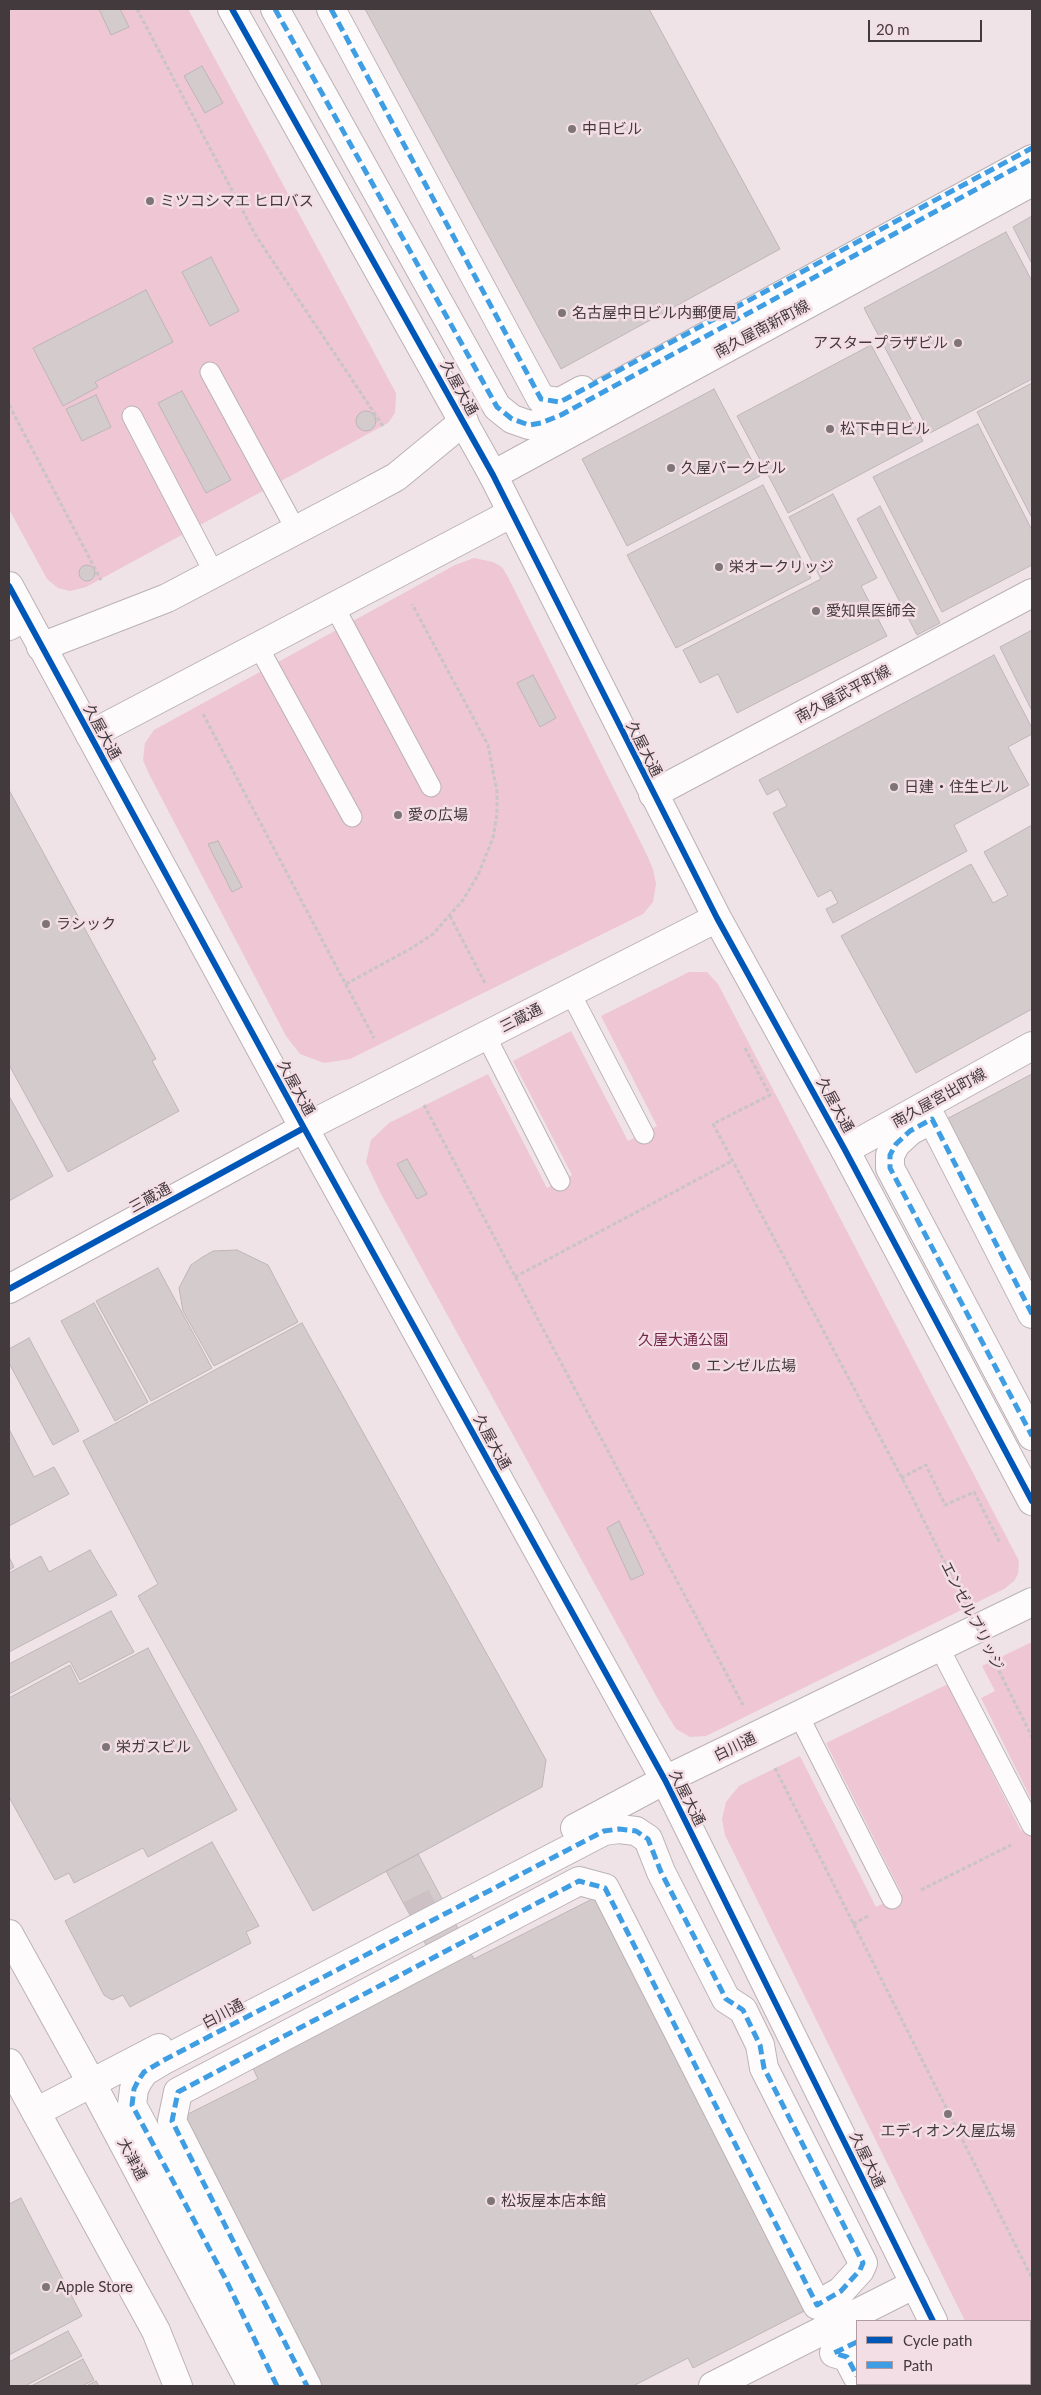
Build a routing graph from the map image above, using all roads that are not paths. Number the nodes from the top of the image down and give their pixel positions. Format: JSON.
{"nodes":[{"id":1,"x":232,"y":9,"type":"edge"},
{"id":2,"x":275,"y":9,"type":"edge"},
{"id":3,"x":331,"y":9,"type":"edge"},
{"id":4,"x":1032,"y":148,"type":"edge"},
{"id":5,"x":1032,"y":159,"type":"edge"},
{"id":6,"x":1032,"y":182,"type":"edge"},
{"id":7,"x":210,"y":372,"type":"dead end"},
{"id":8,"x":132,"y":416,"type":"dead end"},
{"id":9,"x":464,"y":422,"type":"junction"},
{"id":10,"x":493,"y":475,"type":"junction"},
{"id":11,"x":512,"y":513,"type":"junction"},
{"id":12,"x":296,"y":530,"type":"junction"},
{"id":13,"x":214,"y":573,"type":"junction"},
{"id":14,"x":9,"y":586,"type":"edge"},
{"id":15,"x":1032,"y":594,"type":"edge"},
{"id":16,"x":334,"y":606,"type":"junction"},
{"id":17,"x":17,"y":621,"type":"edge"},
{"id":18,"x":258,"y":646,"type":"junction"},
{"id":19,"x":41,"y":647,"type":"junction"},
{"id":20,"x":90,"y":735,"type":"junction"},
{"id":21,"x":430,"y":787,"type":"dead end"},
{"id":22,"x":653,"y":794,"type":"junction"},
{"id":23,"x":352,"y":817,"type":"dead end"},
{"id":24,"x":717,"y":918,"type":"junction"},
{"id":25,"x":570,"y":992,"type":"junction"},
{"id":26,"x":486,"y":1036,"type":"junction"},
{"id":27,"x":1032,"y":1046,"type":"edge"},
{"id":28,"x":304,"y":1128,"type":"junction"},
{"id":29,"x":644,"y":1134,"type":"dead end"},
{"id":30,"x":845,"y":1150,"type":"junction"},
{"id":31,"x":560,"y":1181,"type":"dead end"},
{"id":32,"x":9,"y":1289,"type":"edge"},
{"id":33,"x":1032,"y":1314,"type":"edge"},
{"id":34,"x":1032,"y":1436,"type":"edge"},
{"id":35,"x":1032,"y":1501,"type":"edge"},
{"id":36,"x":1032,"y":1602,"type":"edge"},
{"id":37,"x":939,"y":1647,"type":"junction"},
{"id":38,"x":799,"y":1716,"type":"junction"},
{"id":39,"x":665,"y":1780,"type":"junction"},
{"id":40,"x":1032,"y":1826,"type":"edge"},
{"id":41,"x":441,"y":1899,"type":"tunnel mouth"},
{"id":42,"x":892,"y":1899,"type":"dead end"},
{"id":43,"x":410,"y":1915,"type":"tunnel mouth"},
{"id":44,"x":9,"y":1934,"type":"edge"},
{"id":45,"x":9,"y":2063,"type":"edge"},
{"id":46,"x":92,"y":2084,"type":"junction"},
{"id":47,"x":36,"y":2112,"type":"junction"},
{"id":48,"x":915,"y":2284,"type":"junction"},
{"id":49,"x":933,"y":2320,"type":"edge"},
{"id":50,"x":856,"y":2342,"type":"edge"},
{"id":51,"x":856,"y":2374,"type":"edge"},
{"id":52,"x":178,"y":2386,"type":"edge"},
{"id":53,"x":252,"y":2386,"type":"edge"},
{"id":54,"x":277,"y":2386,"type":"edge"},
{"id":55,"x":307,"y":2386,"type":"edge"},
{"id":56,"x":713,"y":2386,"type":"edge"}],
"edges":[{"from":1,"to":9,"type":"street","name":"久屋大通"},
{"from":2,"to":5,"type":"street"},
{"from":3,"to":4,"type":"street"},
{"from":6,"to":10,"type":"street","name":"南久屋南新町線"},
{"from":7,"to":12,"type":"lane"},
{"from":8,"to":13,"type":"lane"},
{"from":9,"to":10,"type":"street","name":"久屋大通"},
{"from":9,"to":12,"type":"street"},
{"from":10,"to":11,"type":"street","name":"久屋大通"},
{"from":11,"to":16,"type":"street"},
{"from":11,"to":22,"type":"street","name":"久屋大通"},
{"from":12,"to":13,"type":"street"},
{"from":13,"to":19,"type":"street"},
{"from":14,"to":17,"type":"street","name":"久屋大通"},
{"from":15,"to":22,"type":"street","name":"南久屋武平町線"},
{"from":16,"to":18,"type":"street"},
{"from":16,"to":21,"type":"lane"},
{"from":17,"to":19,"type":"street","name":"久屋大通"},
{"from":18,"to":20,"type":"street"},
{"from":18,"to":23,"type":"lane"},
{"from":19,"to":20,"type":"street","name":"久屋大通"},
{"from":20,"to":28,"type":"street","name":"久屋大通"},
{"from":22,"to":24,"type":"street","name":"久屋大通"},
{"from":24,"to":25,"type":"street","name":"三蔵通"},
{"from":24,"to":30,"type":"street","name":"久屋大通"},
{"from":25,"to":26,"type":"street","name":"三蔵通"},
{"from":25,"to":29,"type":"lane"},
{"from":26,"to":28,"type":"street","name":"三蔵通"},
{"from":26,"to":31,"type":"lane"},
{"from":27,"to":30,"type":"street","name":"南久屋宮出町線"},
{"from":28,"to":32,"type":"street","name":"三蔵通"},
{"from":28,"to":39,"type":"street","name":"久屋大通"},
{"from":30,"to":35,"type":"street","name":"久屋大通"},
{"from":33,"to":34,"type":"street"},
{"from":36,"to":37,"type":"street","name":"白川通"},
{"from":37,"to":38,"type":"street","name":"白川通"},
{"from":37,"to":40,"type":"lane"},
{"from":38,"to":39,"type":"street","name":"白川通"},
{"from":38,"to":42,"type":"lane"},
{"from":39,"to":41,"type":"street","name":"白川通"},
{"from":39,"to":48,"type":"street","name":"久屋大通"},
{"from":43,"to":46,"type":"street","name":"白川通"},
{"from":44,"to":46,"type":"street","name":"大津通"},
{"from":45,"to":47,"type":"street"},
{"from":46,"to":47,"type":"street","name":"白川通"},
{"from":46,"to":53,"type":"street","name":"大津通"},
{"from":47,"to":52,"type":"street"},
{"from":48,"to":49,"type":"street","name":"久屋大通"},
{"from":48,"to":56,"type":"street"},
{"from":50,"to":51,"type":"street"},
{"from":54,"to":55,"type":"street"}]}
